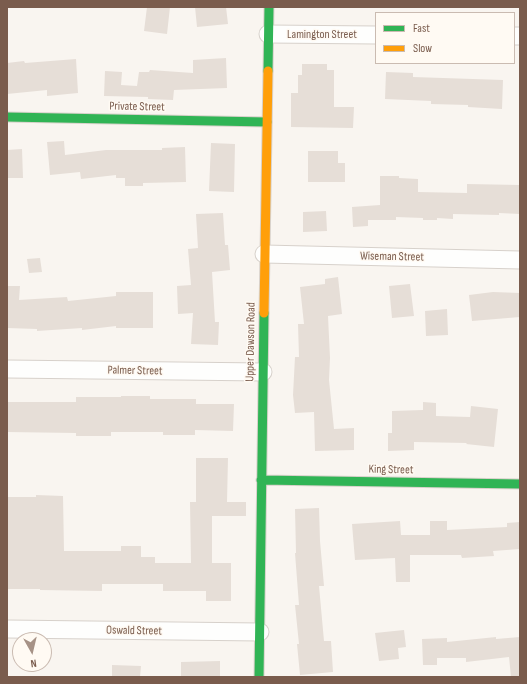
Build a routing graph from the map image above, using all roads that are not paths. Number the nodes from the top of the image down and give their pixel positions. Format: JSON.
{"nodes":[{"id":1,"x":269,"y":7,"type":"edge"},
{"id":2,"x":268,"y":34,"type":"junction"},
{"id":3,"x":375,"y":35,"type":"edge"},
{"id":4,"x":7,"y":117,"type":"edge"},
{"id":5,"x":267,"y":122,"type":"junction"},
{"id":6,"x":264,"y":254,"type":"junction"},
{"id":7,"x":520,"y":260,"type":"edge"},
{"id":8,"x":7,"y":370,"type":"edge"},
{"id":9,"x":263,"y":372,"type":"junction"},
{"id":10,"x":261,"y":480,"type":"junction"},
{"id":11,"x":520,"y":484,"type":"edge"},
{"id":12,"x":7,"y":629,"type":"edge"},
{"id":13,"x":260,"y":632,"type":"junction"},
{"id":14,"x":259,"y":677,"type":"edge"}],
"edges":[{"from":1,"to":2,"type":"street","name":"Upper Dawson Road"},
{"from":2,"to":3,"type":"street","name":"Lamington Street"},
{"from":2,"to":5,"type":"street","name":"Upper Dawson Road"},
{"from":4,"to":5,"type":"street","name":"Private Street"},
{"from":5,"to":6,"type":"street","name":"Upper Dawson Road"},
{"from":6,"to":7,"type":"street","name":"Wiseman Street"},
{"from":6,"to":9,"type":"street","name":"Upper Dawson Road"},
{"from":8,"to":9,"type":"street","name":"Palmer Street"},
{"from":9,"to":10,"type":"street","name":"Upper Dawson Road"},
{"from":10,"to":11,"type":"street","name":"King Street"},
{"from":10,"to":13,"type":"street","name":"Upper Dawson Road"},
{"from":12,"to":13,"type":"street","name":"Oswald Street"},
{"from":13,"to":14,"type":"street","name":"Upper Dawson Road"}]}
